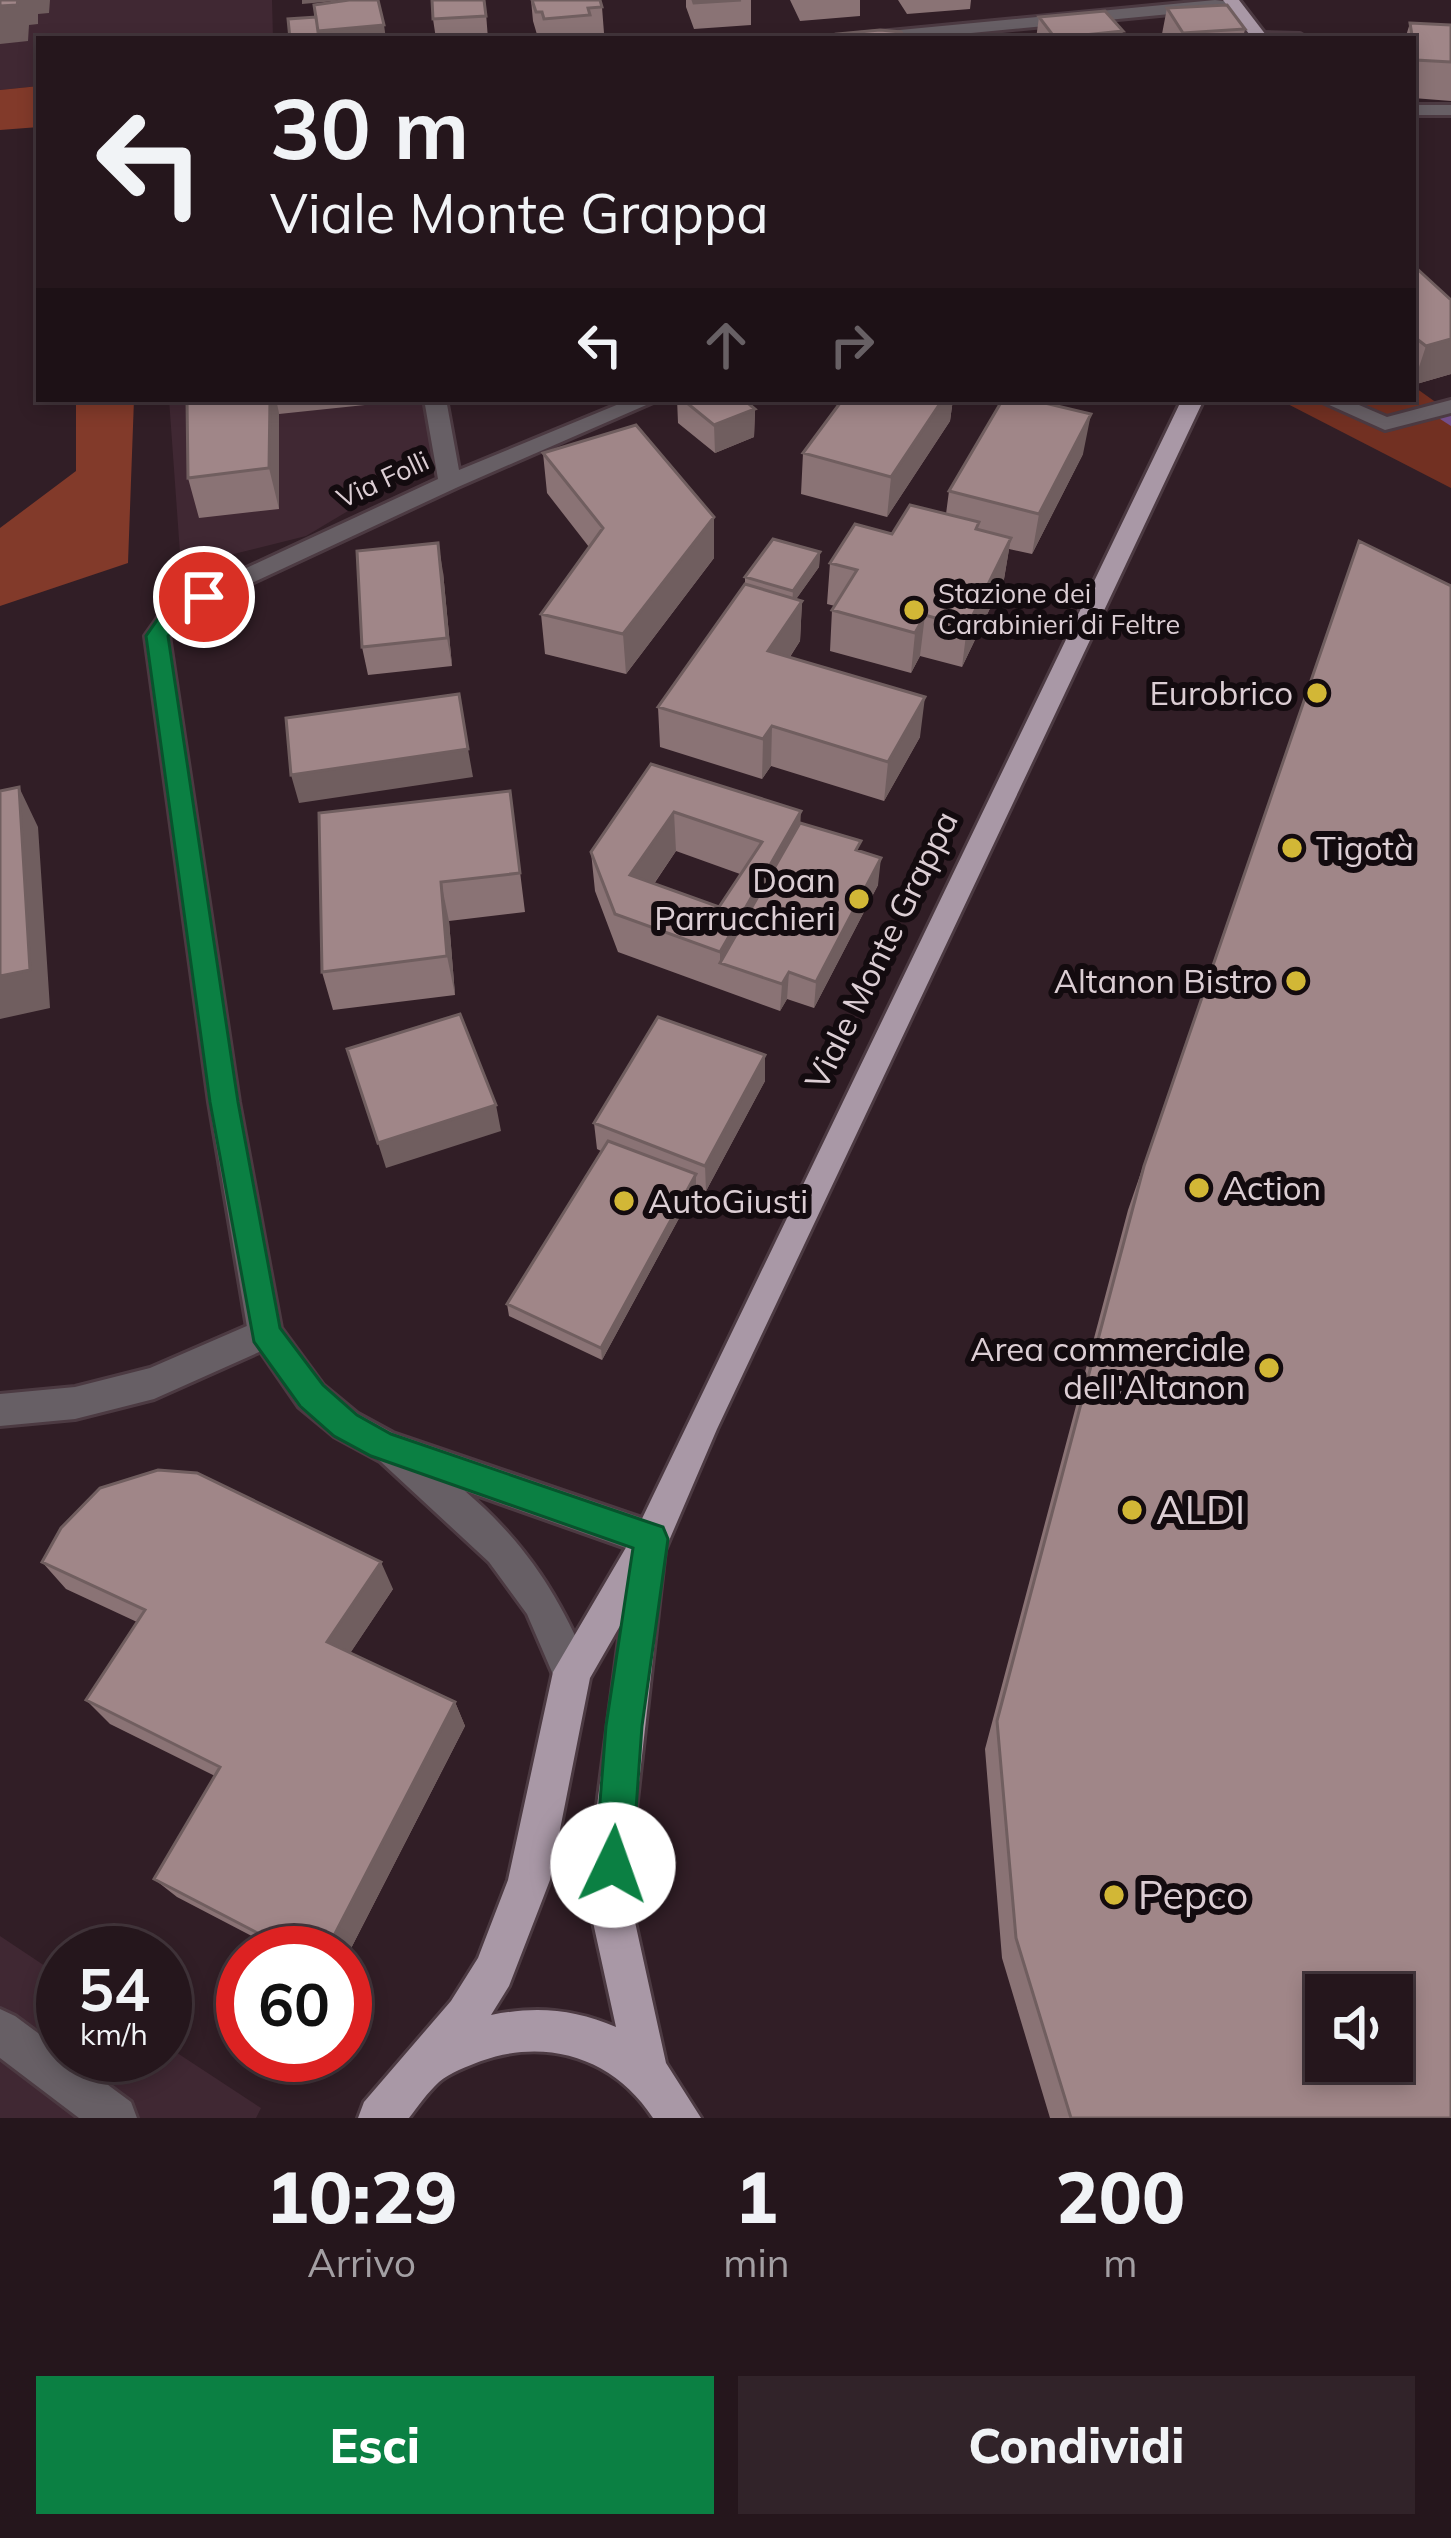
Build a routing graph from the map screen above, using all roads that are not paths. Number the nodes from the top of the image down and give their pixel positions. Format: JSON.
{"nodes":[{"id":1,"x":1232,"y":2,"type":"edge"},
{"id":2,"x":889,"y":36,"type":"edge"},
{"id":3,"x":1259,"y":36,"type":"edge"},
{"id":4,"x":1416,"y":110,"type":"edge"},
{"id":5,"x":1451,"y":110,"type":"edge"},
{"id":6,"x":436,"y":402,"type":"edge"},
{"id":7,"x":642,"y":402,"type":"edge"},
{"id":8,"x":1187,"y":402,"type":"edge"},
{"id":9,"x":1334,"y":402,"type":"edge"},
{"id":10,"x":1451,"y":406,"type":"edge"},
{"id":11,"x":450,"y":482,"type":"junction"},
{"id":12,"x":265,"y":1333,"type":"junction"},
{"id":13,"x":0,"y":1410,"type":"edge"},
{"id":14,"x":382,"y":1446,"type":"junction"},
{"id":15,"x":651,"y":1539,"type":"junction"},
{"id":16,"x":572,"y":1672,"type":"junction"},
{"id":17,"x":0,"y":2031,"type":"edge"},
{"id":18,"x":425,"y":2067,"type":"junction"},
{"id":19,"x":647,"y":2073,"type":"junction"},
{"id":20,"x":115,"y":2118,"type":"edge"},
{"id":21,"x":380,"y":2118,"type":"edge"},
{"id":22,"x":679,"y":2118,"type":"edge"}],
"edges":[{"from":1,"to":2,"type":"street"},
{"from":1,"to":3,"type":"main road"},
{"from":4,"to":5,"type":"street"},
{"from":6,"to":11,"type":"street"},
{"from":7,"to":11,"type":"street","name":"Via Folli"},
{"from":8,"to":15,"type":"main road","name":"Viale Monte Grappa"},
{"from":9,"to":10,"type":"street"},
{"from":11,"to":12,"type":"street","name":"Via Folli"},
{"from":12,"to":13,"type":"street"},
{"from":12,"to":14,"type":"street"},
{"from":14,"to":15,"type":"street"},
{"from":14,"to":16,"type":"street"},
{"from":15,"to":16,"type":"main road","name":"Viale Monte Grappa"},
{"from":15,"to":19,"type":"main road","name":"Viale Monte Grappa"},
{"from":16,"to":18,"type":"main road","name":"Viale Monte Grappa"},
{"from":17,"to":20,"type":"street"},
{"from":18,"to":19,"type":"main road","name":"Viale Monte Grappa"},
{"from":18,"to":21,"type":"main road","name":"Viale Monte Grappa"},
{"from":19,"to":22,"type":"main road","name":"Viale Monte Grappa"}]}
